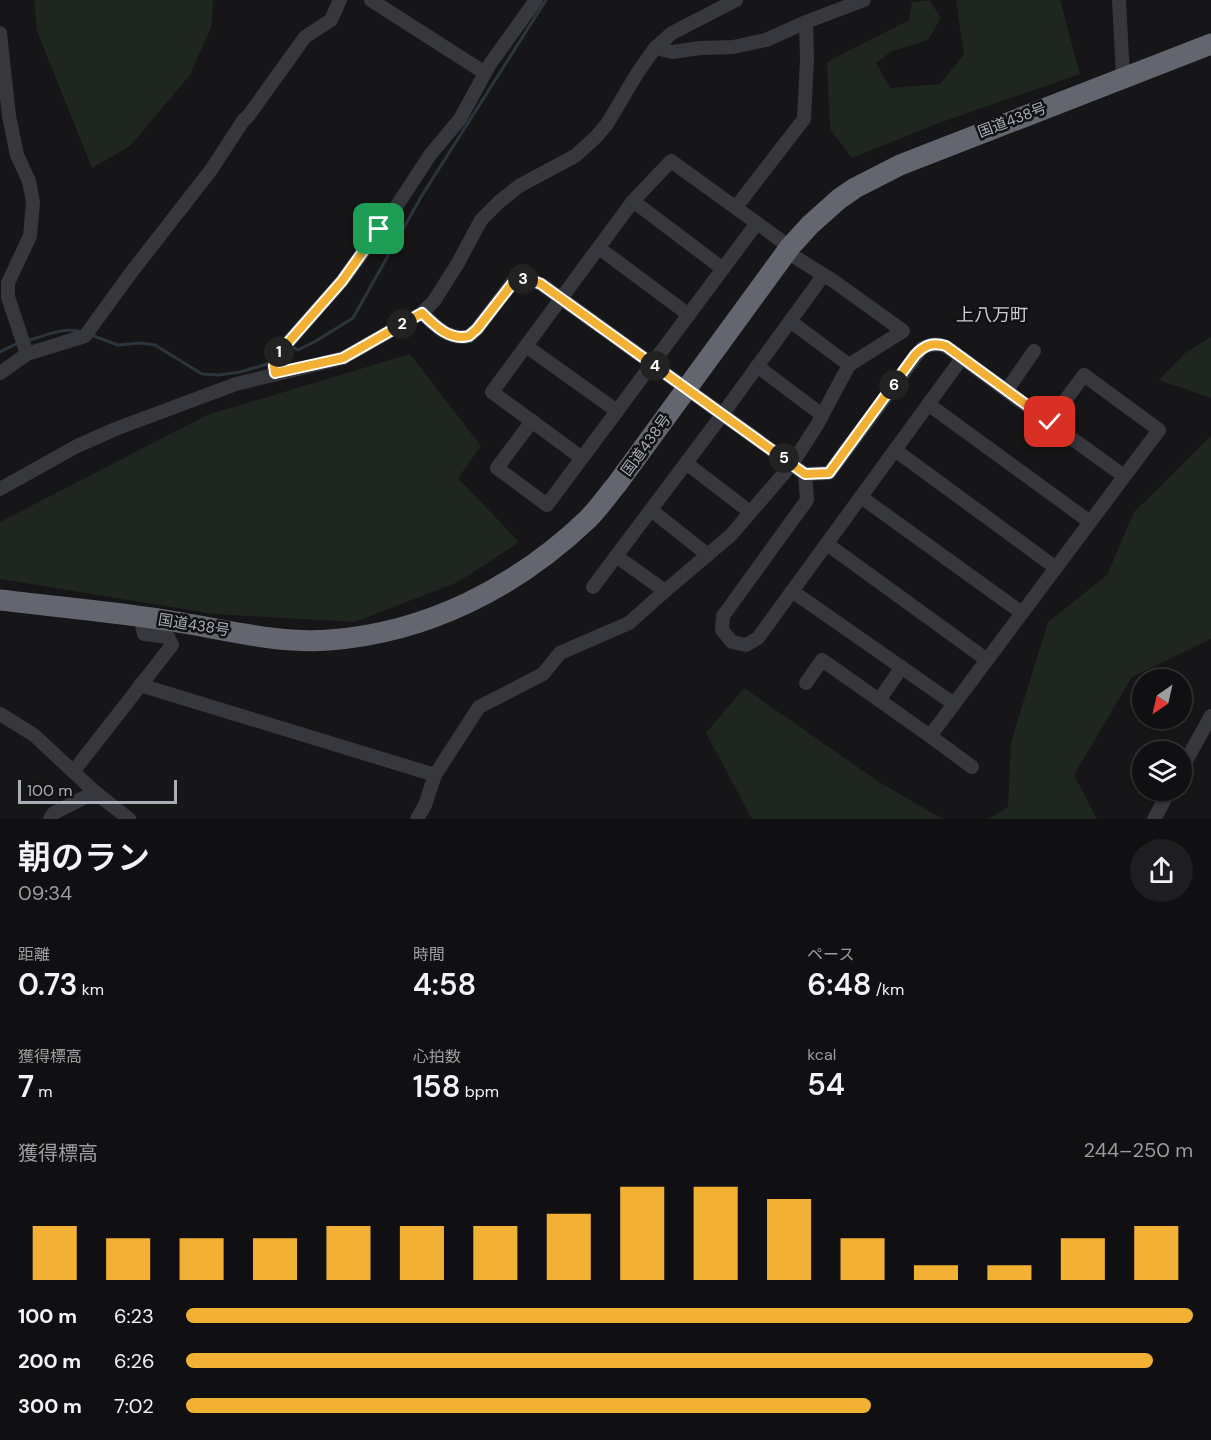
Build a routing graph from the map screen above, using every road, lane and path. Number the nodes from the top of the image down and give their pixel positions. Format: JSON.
{"nodes":[{"id":1,"x":340,"y":0,"type":"edge"},
{"id":2,"x":371,"y":0,"type":"edge"},
{"id":3,"x":536,"y":0,"type":"edge"},
{"id":4,"x":736,"y":0,"type":"edge"},
{"id":5,"x":864,"y":0,"type":"edge"},
{"id":6,"x":1119,"y":0,"type":"edge"},
{"id":7,"x":806,"y":22,"type":"junction"},
{"id":8,"x":0,"y":33,"type":"edge"},
{"id":9,"x":1211,"y":44,"type":"edge"},
{"id":10,"x":655,"y":48,"type":"junction"},
{"id":11,"x":485,"y":73,"type":"junction"},
{"id":12,"x":1123,"y":76,"type":"junction"},
{"id":13,"x":633,"y":201,"type":"junction"},
{"id":14,"x":736,"y":207,"type":"junction"},
{"id":15,"x":757,"y":223,"type":"junction"},
{"id":16,"x":599,"y":248,"type":"junction"},
{"id":17,"x":789,"y":250,"type":"junction"},
{"id":18,"x":723,"y":269,"type":"junction"},
{"id":19,"x":823,"y":276,"type":"junction"},
{"id":20,"x":561,"y":299,"type":"junction"},
{"id":21,"x":422,"y":313,"type":"junction"},
{"id":22,"x":689,"y":315,"type":"junction"},
{"id":23,"x":790,"y":321,"type":"junction"},
{"id":24,"x":24,"y":346,"type":"junction"},
{"id":25,"x":526,"y":346,"type":"junction"},
{"id":26,"x":1034,"y":351,"type":"dead end"},
{"id":27,"x":962,"y":358,"type":"junction"},
{"id":28,"x":652,"y":364,"type":"junction"},
{"id":29,"x":849,"y":365,"type":"junction"},
{"id":30,"x":275,"y":366,"type":"junction"},
{"id":31,"x":757,"y":366,"type":"junction"},
{"id":32,"x":0,"y":373,"type":"edge"},
{"id":33,"x":686,"y":388,"type":"junction"},
{"id":34,"x":1006,"y":390,"type":"junction"},
{"id":35,"x":928,"y":404,"type":"junction"},
{"id":36,"x":616,"y":411,"type":"junction"},
{"id":37,"x":722,"y":415,"type":"junction"},
{"id":38,"x":822,"y":415,"type":"junction"},
{"id":39,"x":532,"y":421,"type":"junction"},
{"id":40,"x":1050,"y":422,"type":"junction"},
{"id":41,"x":895,"y":450,"type":"junction"},
{"id":42,"x":582,"y":458,"type":"junction"},
{"id":43,"x":686,"y":463,"type":"junction"},
{"id":44,"x":792,"y":464,"type":"junction"},
{"id":45,"x":805,"y":474,"type":"junction"},
{"id":46,"x":1124,"y":477,"type":"junction"},
{"id":47,"x":0,"y":489,"type":"edge"},
{"id":48,"x":861,"y":497,"type":"junction"},
{"id":49,"x":651,"y":510,"type":"junction"},
{"id":50,"x":750,"y":512,"type":"junction"},
{"id":51,"x":1090,"y":522,"type":"junction"},
{"id":52,"x":826,"y":544,"type":"junction"},
{"id":53,"x":708,"y":555,"type":"junction"},
{"id":54,"x":616,"y":556,"type":"junction"},
{"id":55,"x":1056,"y":568,"type":"junction"},
{"id":56,"x":593,"y":587,"type":"dead end"},
{"id":57,"x":665,"y":591,"type":"junction"},
{"id":58,"x":792,"y":591,"type":"junction"},
{"id":59,"x":0,"y":600,"type":"edge"},
{"id":60,"x":1022,"y":613,"type":"junction"},
{"id":61,"x":140,"y":616,"type":"junction"},
{"id":62,"x":987,"y":660,"type":"junction"},
{"id":63,"x":902,"y":668,"type":"junction"},
{"id":64,"x":806,"y":683,"type":"dead end"},
{"id":65,"x":140,"y":685,"type":"junction"},
{"id":66,"x":879,"y":700,"type":"junction"},
{"id":67,"x":954,"y":704,"type":"junction"},
{"id":68,"x":0,"y":714,"type":"edge"},
{"id":69,"x":1211,"y":716,"type":"edge"},
{"id":70,"x":930,"y":736,"type":"junction"},
{"id":71,"x":1192,"y":750,"type":"edge"},
{"id":72,"x":972,"y":766,"type":"dead end"},
{"id":73,"x":73,"y":772,"type":"junction"},
{"id":74,"x":435,"y":775,"type":"junction"},
{"id":75,"x":94,"y":792,"type":"junction"},
{"id":76,"x":1164,"y":801,"type":"edge"},
{"id":77,"x":50,"y":819,"type":"edge"},
{"id":78,"x":129,"y":819,"type":"edge"},
{"id":79,"x":417,"y":819,"type":"edge"},
{"id":80,"x":1154,"y":819,"type":"edge"}],
"edges":[{"from":1,"to":24,"type":"street"},
{"from":2,"to":11,"type":"street"},
{"from":3,"to":11,"type":"street"},
{"from":4,"to":10,"type":"street"},
{"from":5,"to":7,"type":"street"},
{"from":6,"to":12,"type":"street"},
{"from":7,"to":10,"type":"street"},
{"from":7,"to":14,"type":"street"},
{"from":8,"to":24,"type":"street"},
{"from":9,"to":12,"type":"highway","name":"国道438号"},
{"from":10,"to":21,"type":"street"},
{"from":11,"to":30,"type":"street"},
{"from":12,"to":17,"type":"highway","name":"国道438号"},
{"from":13,"to":14,"type":"street"},
{"from":13,"to":16,"type":"street"},
{"from":13,"to":18,"type":"street"},
{"from":14,"to":15,"type":"street"},
{"from":15,"to":17,"type":"street"},
{"from":15,"to":18,"type":"street"},
{"from":16,"to":20,"type":"street"},
{"from":16,"to":22,"type":"street"},
{"from":17,"to":19,"type":"street"},
{"from":17,"to":33,"type":"highway","name":"国道438号"},
{"from":18,"to":22,"type":"street"},
{"from":19,"to":23,"type":"street"},
{"from":19,"to":29,"type":"street"},
{"from":20,"to":21,"type":"street"},
{"from":20,"to":25,"type":"street"},
{"from":20,"to":28,"type":"street"},
{"from":21,"to":30,"type":"street"},
{"from":22,"to":28,"type":"street"},
{"from":23,"to":29,"type":"street"},
{"from":23,"to":31,"type":"street"},
{"from":24,"to":32,"type":"street"},
{"from":25,"to":36,"type":"street"},
{"from":25,"to":39,"type":"street"},
{"from":26,"to":34,"type":"street"},
{"from":27,"to":34,"type":"street"},
{"from":27,"to":35,"type":"street"},
{"from":27,"to":45,"type":"street"},
{"from":28,"to":33,"type":"street"},
{"from":28,"to":36,"type":"street"},
{"from":29,"to":38,"type":"street"},
{"from":30,"to":47,"type":"street"},
{"from":31,"to":37,"type":"street"},
{"from":31,"to":38,"type":"street"},
{"from":33,"to":37,"type":"street"},
{"from":33,"to":61,"type":"highway","name":"国道438号"},
{"from":34,"to":40,"type":"street"},
{"from":35,"to":41,"type":"street"},
{"from":35,"to":51,"type":"street"},
{"from":36,"to":42,"type":"street"},
{"from":37,"to":43,"type":"street"},
{"from":37,"to":44,"type":"street"},
{"from":38,"to":44,"type":"street"},
{"from":39,"to":42,"type":"street"},
{"from":39,"to":42,"type":"street"},
{"from":40,"to":46,"type":"street"},
{"from":40,"to":46,"type":"street"},
{"from":41,"to":48,"type":"street"},
{"from":41,"to":55,"type":"street"},
{"from":43,"to":49,"type":"street"},
{"from":43,"to":50,"type":"street"},
{"from":44,"to":45,"type":"street"},
{"from":44,"to":50,"type":"street"},
{"from":45,"to":58,"type":"street"},
{"from":46,"to":51,"type":"street"},
{"from":48,"to":52,"type":"street"},
{"from":48,"to":60,"type":"street"},
{"from":49,"to":53,"type":"street"},
{"from":49,"to":54,"type":"street"},
{"from":50,"to":53,"type":"street"},
{"from":51,"to":55,"type":"street"},
{"from":52,"to":58,"type":"street"},
{"from":52,"to":62,"type":"street"},
{"from":53,"to":57,"type":"street"},
{"from":54,"to":56,"type":"street"},
{"from":54,"to":57,"type":"street"},
{"from":55,"to":60,"type":"street"},
{"from":57,"to":74,"type":"street"},
{"from":58,"to":63,"type":"street"},
{"from":59,"to":61,"type":"highway","name":"国道438号"},
{"from":60,"to":62,"type":"street"},
{"from":61,"to":65,"type":"street"},
{"from":62,"to":67,"type":"street"},
{"from":63,"to":66,"type":"street"},
{"from":63,"to":67,"type":"street"},
{"from":64,"to":66,"type":"street"},
{"from":65,"to":73,"type":"street"},
{"from":65,"to":74,"type":"street"},
{"from":66,"to":70,"type":"street"},
{"from":67,"to":70,"type":"street"},
{"from":68,"to":73,"type":"street"},
{"from":69,"to":71,"type":"street"},
{"from":70,"to":72,"type":"street"},
{"from":73,"to":75,"type":"street"},
{"from":74,"to":79,"type":"street"},
{"from":75,"to":77,"type":"street"},
{"from":75,"to":78,"type":"street"},
{"from":76,"to":80,"type":"street"}]}
